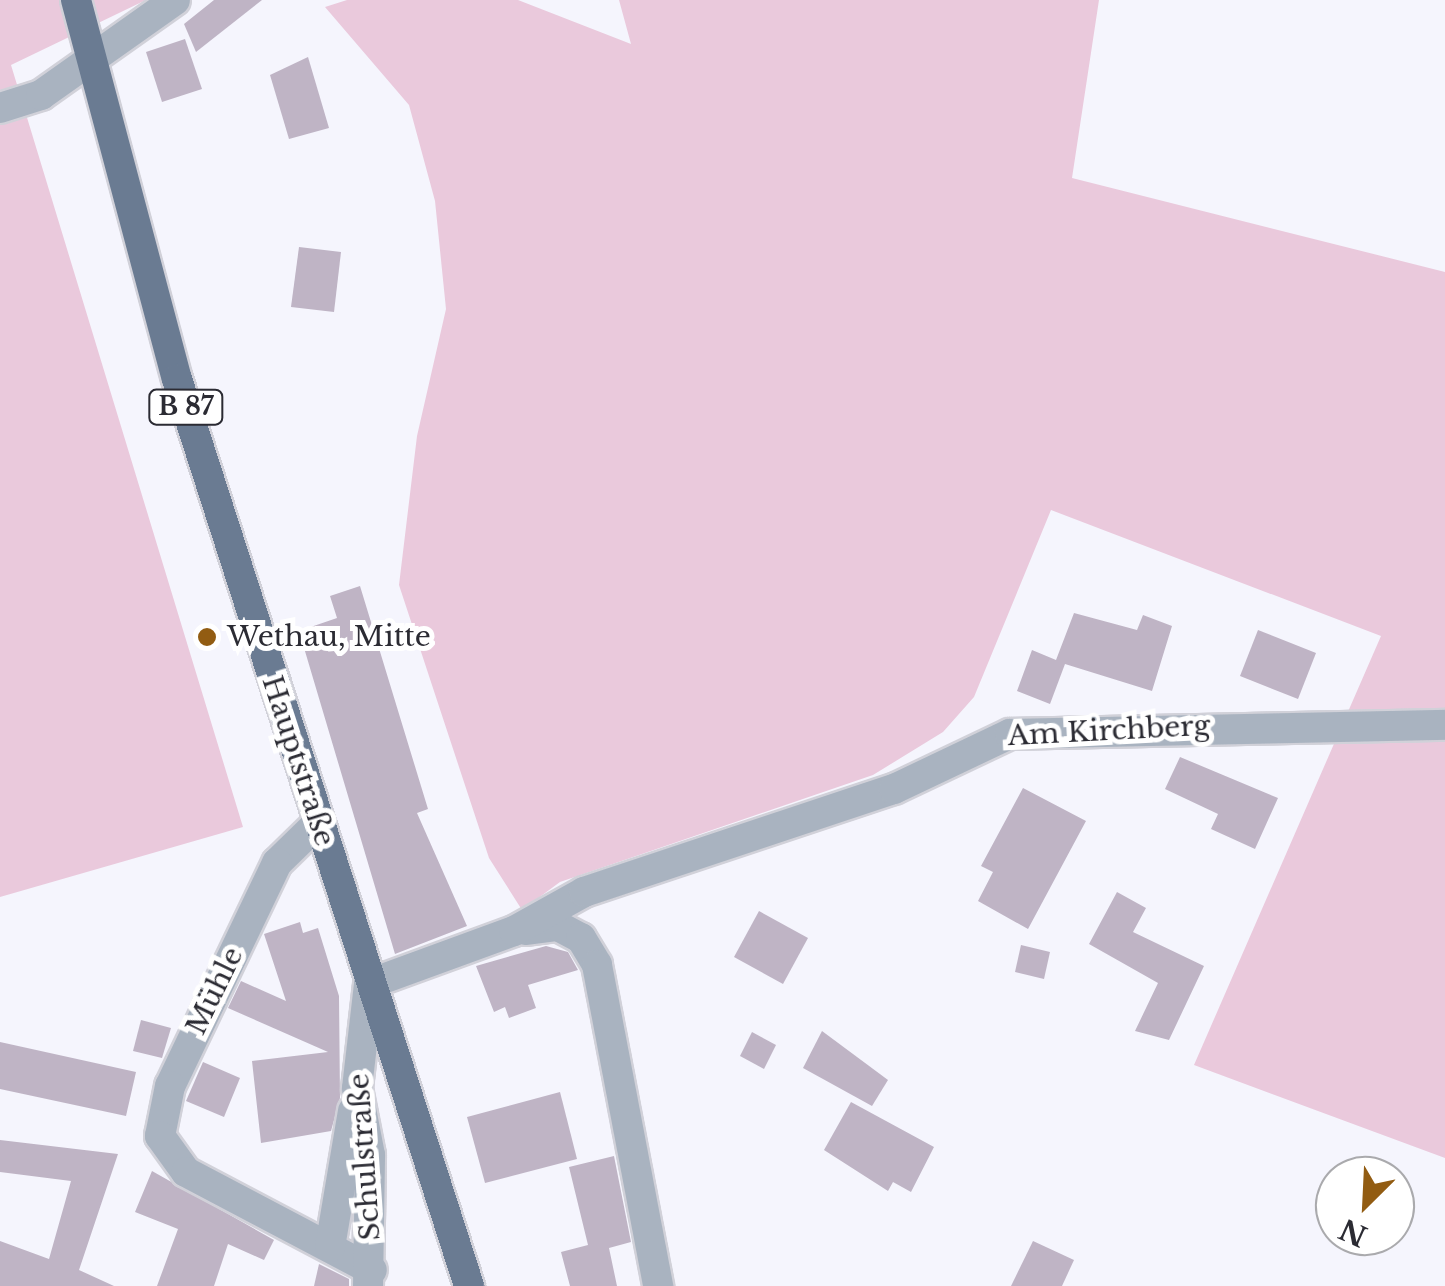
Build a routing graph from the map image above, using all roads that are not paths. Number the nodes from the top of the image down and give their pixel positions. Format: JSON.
{"nodes":[{"id":1,"x":76,"y":0,"type":"edge"},
{"id":2,"x":175,"y":0,"type":"edge"},
{"id":3,"x":94,"y":62,"type":"junction"},
{"id":4,"x":0,"y":108,"type":"edge"},
{"id":5,"x":1445,"y":725,"type":"edge"},
{"id":6,"x":318,"y":823,"type":"junction"},
{"id":7,"x":514,"y":931,"type":"junction"},
{"id":8,"x":369,"y":984,"type":"junction"},
{"id":9,"x":357,"y":1088,"type":"junction"},
{"id":10,"x":186,"y":1172,"type":"joint"},
{"id":11,"x":330,"y":1246,"type":"junction"},
{"id":12,"x":370,"y":1278,"type":"edge"},
{"id":13,"x":469,"y":1286,"type":"edge"},
{"id":14,"x":658,"y":1286,"type":"edge"}],
"edges":[{"from":1,"to":3,"type":"main road","name":"Hauptstraße","number":"B 87"},
{"from":2,"to":3,"type":"street"},
{"from":3,"to":4,"type":"street"},
{"from":3,"to":6,"type":"main road","name":"Hauptstraße","number":"B 87"},
{"from":5,"to":7,"type":"street","name":"Am Kirchberg"},
{"from":6,"to":8,"type":"main road","name":"Hauptstraße","number":"B 87"},
{"from":6,"to":10,"type":"street","name":"Mühle"},
{"from":7,"to":8,"type":"street","name":"Am Kirchberg"},
{"from":7,"to":14,"type":"street","name":"Am Kirchberg"},
{"from":8,"to":9,"type":"street","name":"Schulstraße"},
{"from":8,"to":13,"type":"main road","name":"Hauptstraße","number":"B 87"},
{"from":9,"to":11,"type":"street"},
{"from":9,"to":12,"type":"street","name":"Schulstraße"},
{"from":10,"to":11,"type":"street","name":"Schulstraße"},
{"from":11,"to":12,"type":"street","name":"Schulstraße"}]}
